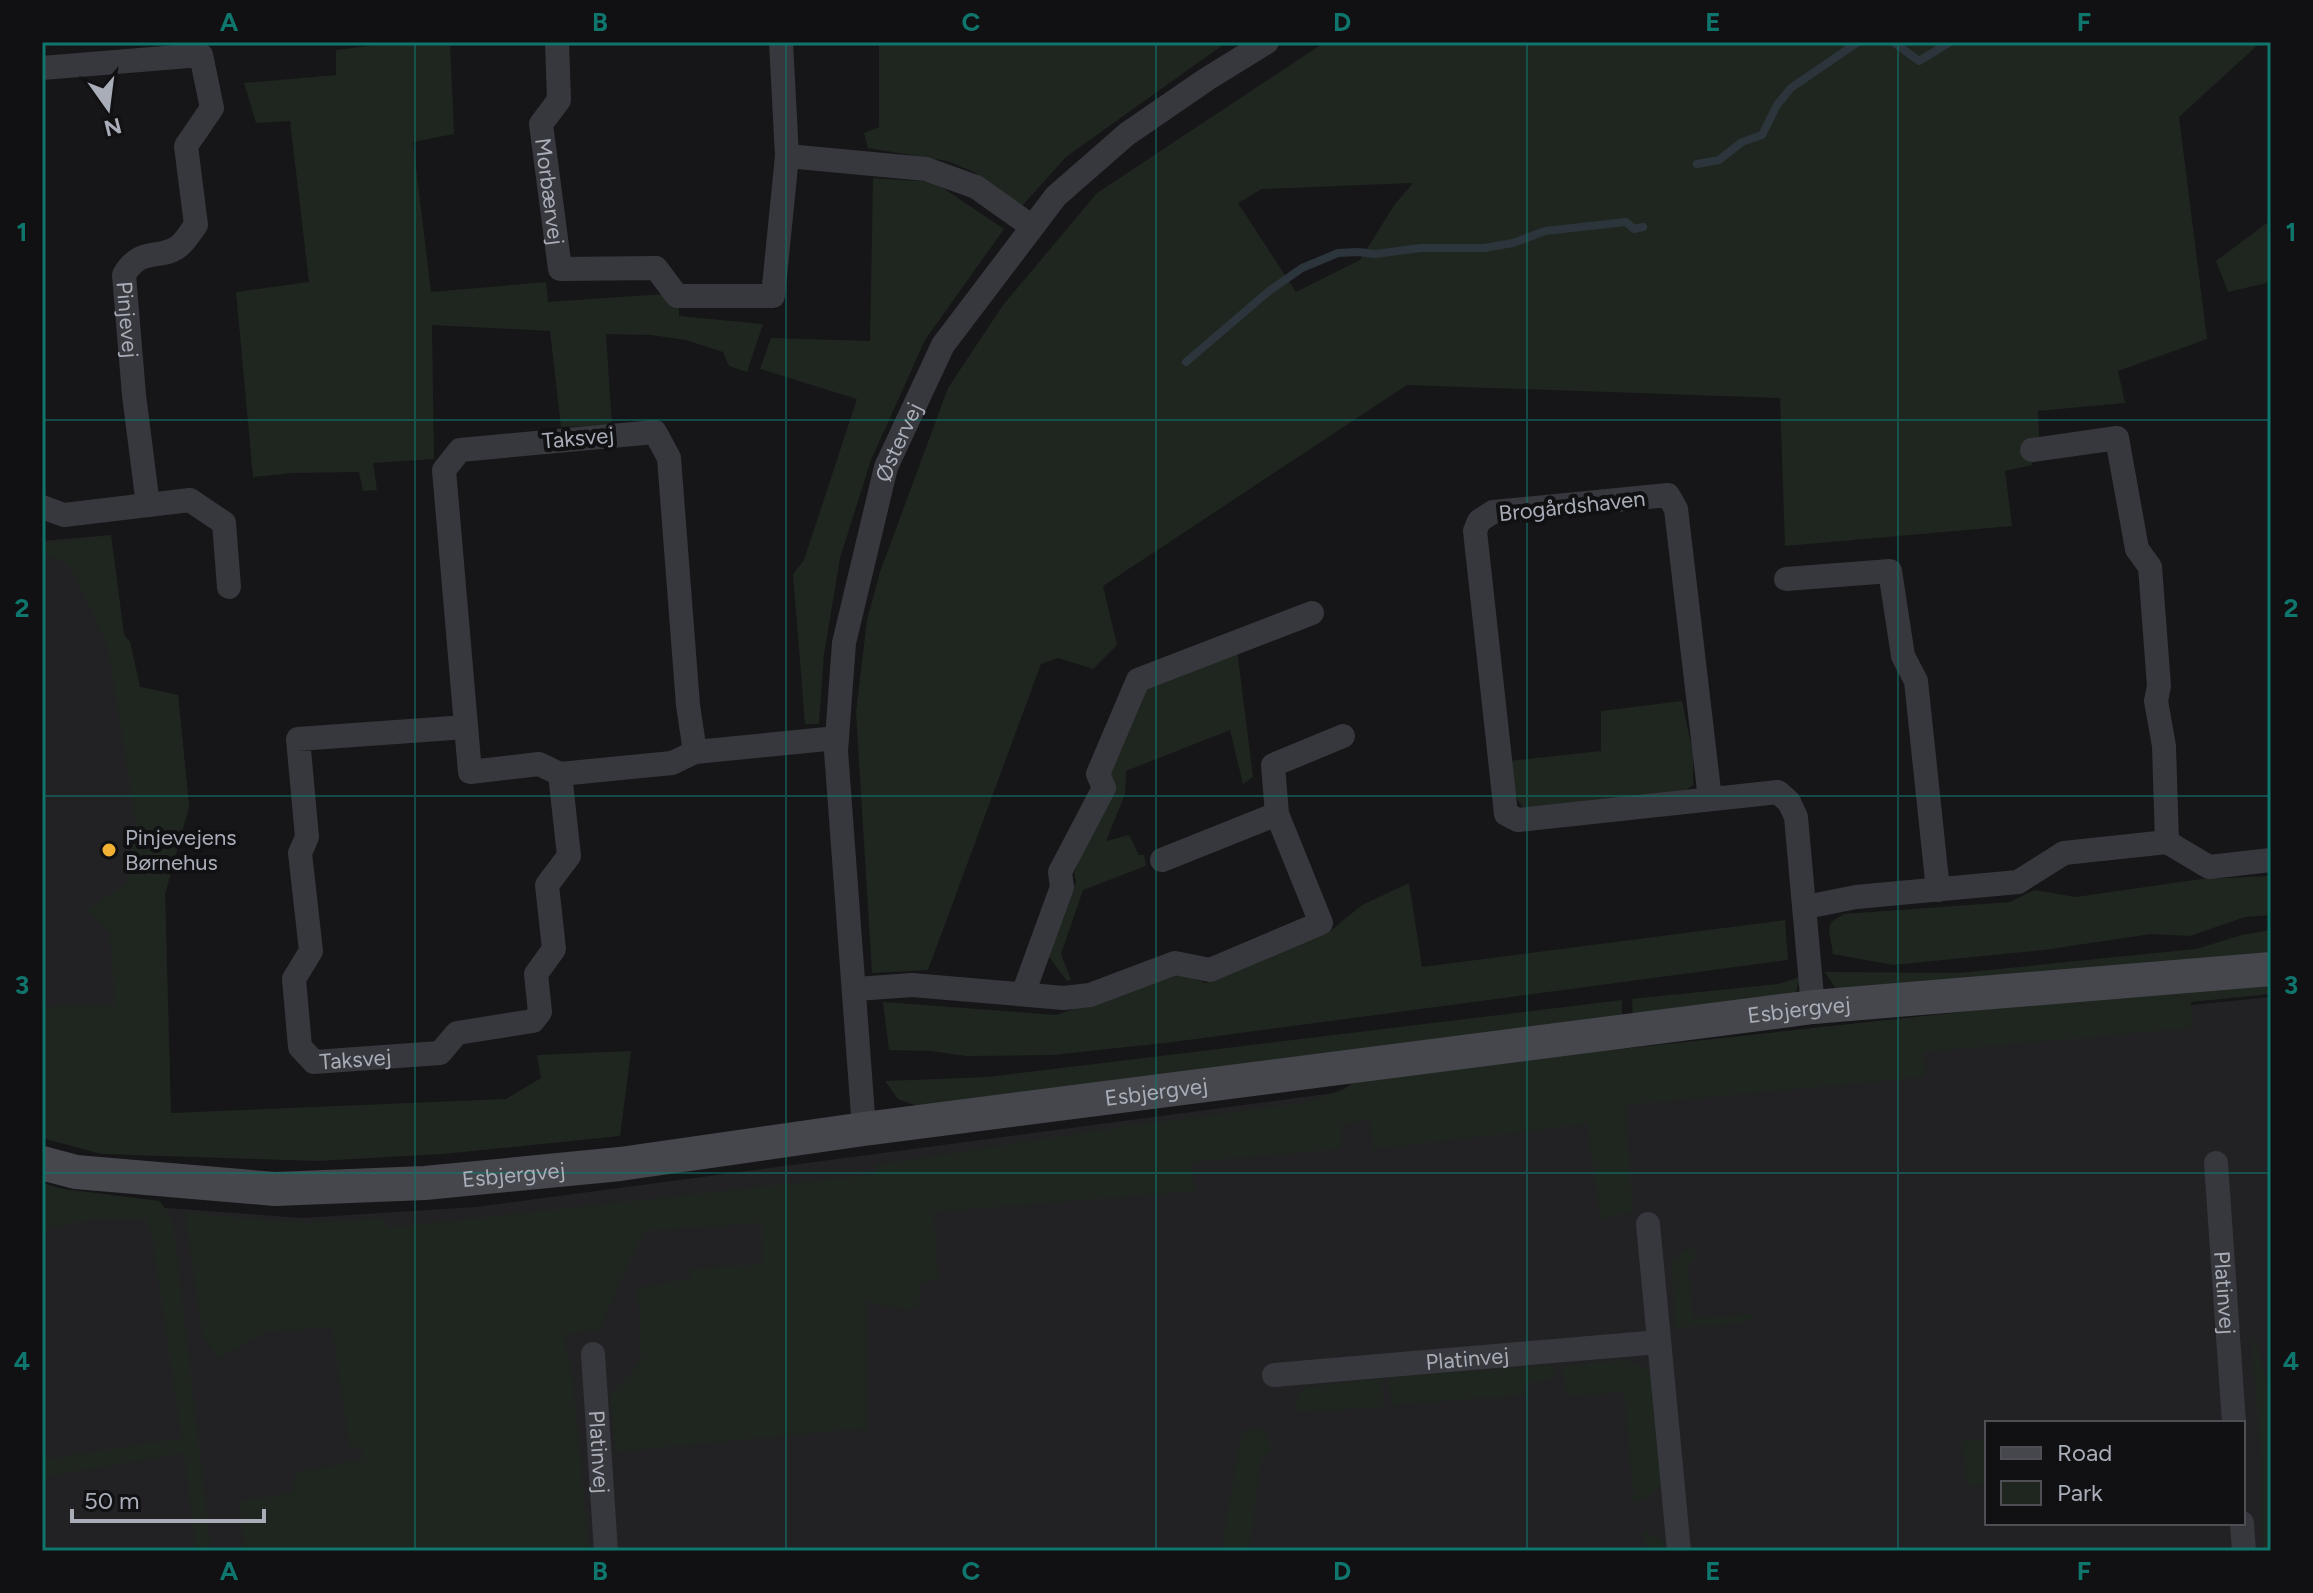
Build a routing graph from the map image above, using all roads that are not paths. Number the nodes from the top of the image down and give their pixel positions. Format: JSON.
{"nodes":[{"id":1,"x":557,"y":42,"type":"edge"},
{"id":2,"x":781,"y":42,"type":"edge"},
{"id":3,"x":1267,"y":42,"type":"edge"},
{"id":4,"x":42,"y":68,"type":"edge"},
{"id":5,"x":787,"y":156,"type":"junction"},
{"id":6,"x":1031,"y":226,"type":"junction"},
{"id":7,"x":2032,"y":450,"type":"dead end"},
{"id":8,"x":148,"y":505,"type":"junction"},
{"id":9,"x":42,"y":507,"type":"edge"},
{"id":10,"x":1786,"y":579,"type":"dead end"},
{"id":11,"x":229,"y":587,"type":"dead end"},
{"id":12,"x":1312,"y":613,"type":"dead end"},
{"id":13,"x":466,"y":727,"type":"junction"},
{"id":14,"x":1343,"y":736,"type":"dead end"},
{"id":15,"x":837,"y":738,"type":"junction"},
{"id":16,"x":695,"y":752,"type":"junction"},
{"id":17,"x":560,"y":774,"type":"junction"},
{"id":18,"x":1710,"y":799,"type":"junction"},
{"id":19,"x":1277,"y":814,"type":"junction"},
{"id":20,"x":2167,"y":842,"type":"junction"},
{"id":21,"x":1162,"y":860,"type":"dead end"},
{"id":22,"x":2271,"y":860,"type":"edge"},
{"id":23,"x":1938,"y":890,"type":"junction"},
{"id":24,"x":1806,"y":907,"type":"junction"},
{"id":25,"x":2271,"y":969,"type":"edge"},
{"id":26,"x":856,"y":989,"type":"junction"},
{"id":27,"x":1023,"y":994,"type":"junction"},
{"id":28,"x":1813,"y":1007,"type":"junction"},
{"id":29,"x":864,"y":1129,"type":"junction"},
{"id":30,"x":42,"y":1163,"type":"edge"},
{"id":31,"x":2216,"y":1163,"type":"dead end"},
{"id":32,"x":1648,"y":1224,"type":"dead end"},
{"id":33,"x":1659,"y":1342,"type":"junction"},
{"id":34,"x":593,"y":1354,"type":"dead end"},
{"id":35,"x":1274,"y":1375,"type":"dead end"},
{"id":36,"x":2234,"y":1421,"type":"edge"},
{"id":37,"x":2242,"y":1525,"type":"edge"},
{"id":38,"x":606,"y":1551,"type":"edge"},
{"id":39,"x":1679,"y":1551,"type":"edge"},
{"id":40,"x":2244,"y":1551,"type":"edge"}],
"edges":[{"from":1,"to":5,"type":"street","name":"Morbærvej"},
{"from":2,"to":5,"type":"street","name":"Morbærvej"},
{"from":3,"to":6,"type":"street","name":"Østervej"},
{"from":4,"to":8,"type":"street","name":"Pinjevej"},
{"from":5,"to":6,"type":"street"},
{"from":6,"to":15,"type":"street","name":"Østervej"},
{"from":7,"to":20,"type":"street"},
{"from":8,"to":9,"type":"street"},
{"from":8,"to":11,"type":"street"},
{"from":10,"to":23,"type":"street"},
{"from":12,"to":27,"type":"street"},
{"from":13,"to":16,"type":"street","name":"Taksvej"},
{"from":13,"to":17,"type":"street","name":"Taksvej"},
{"from":13,"to":17,"type":"street","name":"Taksvej"},
{"from":14,"to":19,"type":"street"},
{"from":15,"to":16,"type":"street","name":"Taksvej"},
{"from":15,"to":26,"type":"street","name":"Østervej"},
{"from":16,"to":17,"type":"street","name":"Taksvej"},
{"from":18,"to":18,"type":"street","name":"Brogårdshaven"},
{"from":18,"to":24,"type":"street","name":"Brogårdshaven"},
{"from":19,"to":21,"type":"street"},
{"from":19,"to":27,"type":"street"},
{"from":20,"to":22,"type":"street"},
{"from":20,"to":23,"type":"street"},
{"from":23,"to":24,"type":"street"},
{"from":24,"to":28,"type":"street","name":"Brogårdshaven"},
{"from":25,"to":28,"type":"main road","name":"Esbjergvej"},
{"from":26,"to":27,"type":"street"},
{"from":26,"to":29,"type":"street","name":"Østervej"},
{"from":28,"to":29,"type":"main road","name":"Esbjergvej"},
{"from":29,"to":30,"type":"main road","name":"Esbjergvej"},
{"from":31,"to":36,"type":"street","name":"Platinvej"},
{"from":32,"to":33,"type":"street"},
{"from":33,"to":35,"type":"street","name":"Platinvej"},
{"from":33,"to":39,"type":"street"},
{"from":34,"to":38,"type":"street","name":"Platinvej"},
{"from":37,"to":40,"type":"street"}]}
